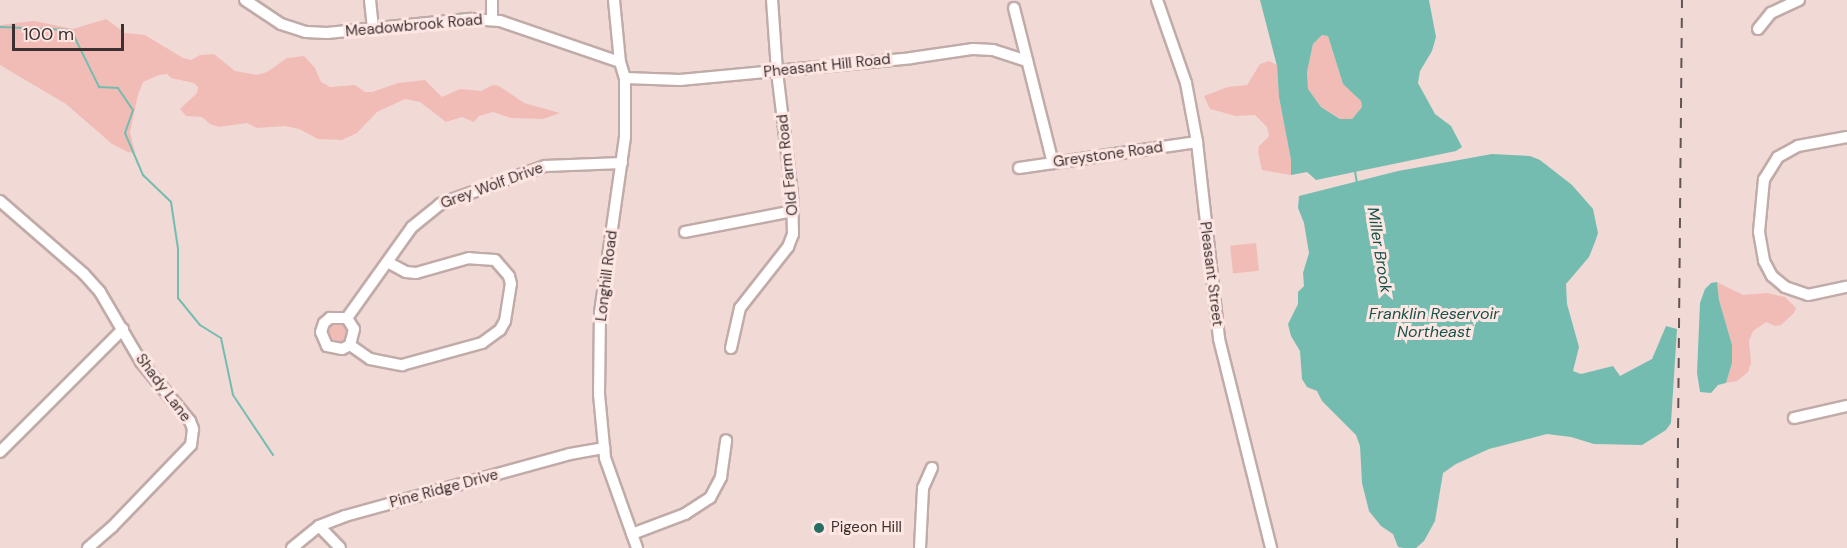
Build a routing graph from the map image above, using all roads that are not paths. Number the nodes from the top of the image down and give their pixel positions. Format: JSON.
{"nodes":[{"id":1,"x":245,"y":0,"type":"edge"},
{"id":2,"x":370,"y":0,"type":"edge"},
{"id":3,"x":492,"y":0,"type":"edge"},
{"id":4,"x":614,"y":0,"type":"edge"},
{"id":5,"x":772,"y":0,"type":"edge"},
{"id":6,"x":1157,"y":0,"type":"edge"},
{"id":7,"x":1799,"y":0,"type":"edge"},
{"id":8,"x":1014,"y":8,"type":"dead end"},
{"id":9,"x":492,"y":20,"type":"junction"},
{"id":10,"x":373,"y":29,"type":"junction"},
{"id":11,"x":1758,"y":29,"type":"dead end"},
{"id":12,"x":1027,"y":61,"type":"junction"},
{"id":13,"x":620,"y":62,"type":"junction"},
{"id":14,"x":777,"y":71,"type":"junction"},
{"id":15,"x":625,"y":78,"type":"junction"},
{"id":16,"x":1847,"y":137,"type":"edge"},
{"id":17,"x":1197,"y":142,"type":"junction"},
{"id":18,"x":622,"y":163,"type":"junction"},
{"id":19,"x":1053,"y":163,"type":"junction"},
{"id":20,"x":1019,"y":168,"type":"dead end"},
{"id":21,"x":0,"y":201,"type":"edge"},
{"id":22,"x":793,"y":211,"type":"junction"},
{"id":23,"x":685,"y":232,"type":"dead end"},
{"id":24,"x":387,"y":262,"type":"junction"},
{"id":25,"x":1847,"y":287,"type":"edge"},
{"id":26,"x":346,"y":318,"type":"junction"},
{"id":27,"x":123,"y":329,"type":"junction"},
{"id":28,"x":350,"y":345,"type":"junction"},
{"id":29,"x":731,"y":348,"type":"dead end"},
{"id":30,"x":1847,"y":406,"type":"edge"},
{"id":31,"x":1794,"y":418,"type":"dead end"},
{"id":32,"x":726,"y":440,"type":"dead end"},
{"id":33,"x":604,"y":448,"type":"junction"},
{"id":34,"x":0,"y":452,"type":"edge"},
{"id":35,"x":932,"y":468,"type":"dead end"},
{"id":36,"x":319,"y":526,"type":"junction"},
{"id":37,"x":632,"y":534,"type":"junction"},
{"id":38,"x":88,"y":548,"type":"edge"},
{"id":39,"x":292,"y":548,"type":"edge"},
{"id":40,"x":340,"y":548,"type":"edge"},
{"id":41,"x":637,"y":548,"type":"edge"},
{"id":42,"x":920,"y":548,"type":"edge"},
{"id":43,"x":1271,"y":548,"type":"edge"}],
"edges":[{"from":1,"to":10,"type":"street","name":"Meadowbrook Road"},
{"from":2,"to":10,"type":"street"},
{"from":3,"to":9,"type":"street"},
{"from":4,"to":13,"type":"street","name":"Longhill Road"},
{"from":5,"to":14,"type":"street","name":"Old Farm Road"},
{"from":6,"to":17,"type":"street","name":"Pleasant Street"},
{"from":7,"to":11,"type":"street"},
{"from":8,"to":12,"type":"street"},
{"from":9,"to":10,"type":"street","name":"Meadowbrook Road"},
{"from":9,"to":13,"type":"street","name":"Meadowbrook Road"},
{"from":12,"to":14,"type":"street","name":"Pheasant Hill Road"},
{"from":12,"to":19,"type":"street"},
{"from":13,"to":15,"type":"street","name":"Longhill Road"},
{"from":14,"to":15,"type":"street","name":"Pheasant Hill Road"},
{"from":14,"to":22,"type":"street","name":"Old Farm Road"},
{"from":15,"to":18,"type":"street","name":"Longhill Road"},
{"from":16,"to":25,"type":"street"},
{"from":17,"to":19,"type":"street","name":"Greystone Road"},
{"from":17,"to":43,"type":"street","name":"Pleasant Street"},
{"from":18,"to":24,"type":"street","name":"Grey Wolf Drive"},
{"from":18,"to":33,"type":"street","name":"Longhill Road"},
{"from":19,"to":20,"type":"street","name":"Greystone Road"},
{"from":21,"to":27,"type":"street","name":"Shady Lane"},
{"from":22,"to":23,"type":"street"},
{"from":22,"to":29,"type":"street","name":"Old Farm Road"},
{"from":24,"to":26,"type":"street","name":"Grey Wolf Drive"},
{"from":24,"to":28,"type":"street"},
{"from":26,"to":28,"type":"street"},
{"from":26,"to":28,"type":"street"},
{"from":27,"to":34,"type":"street"},
{"from":27,"to":38,"type":"street","name":"Shady Lane"},
{"from":30,"to":31,"type":"street"},
{"from":32,"to":37,"type":"street"},
{"from":33,"to":36,"type":"street","name":"Pine Ridge Drive"},
{"from":33,"to":37,"type":"street","name":"Longhill Road"},
{"from":35,"to":42,"type":"street"},
{"from":36,"to":39,"type":"street","name":"Pine Ridge Drive"},
{"from":36,"to":40,"type":"street"},
{"from":37,"to":41,"type":"street","name":"Longhill Road"}]}
